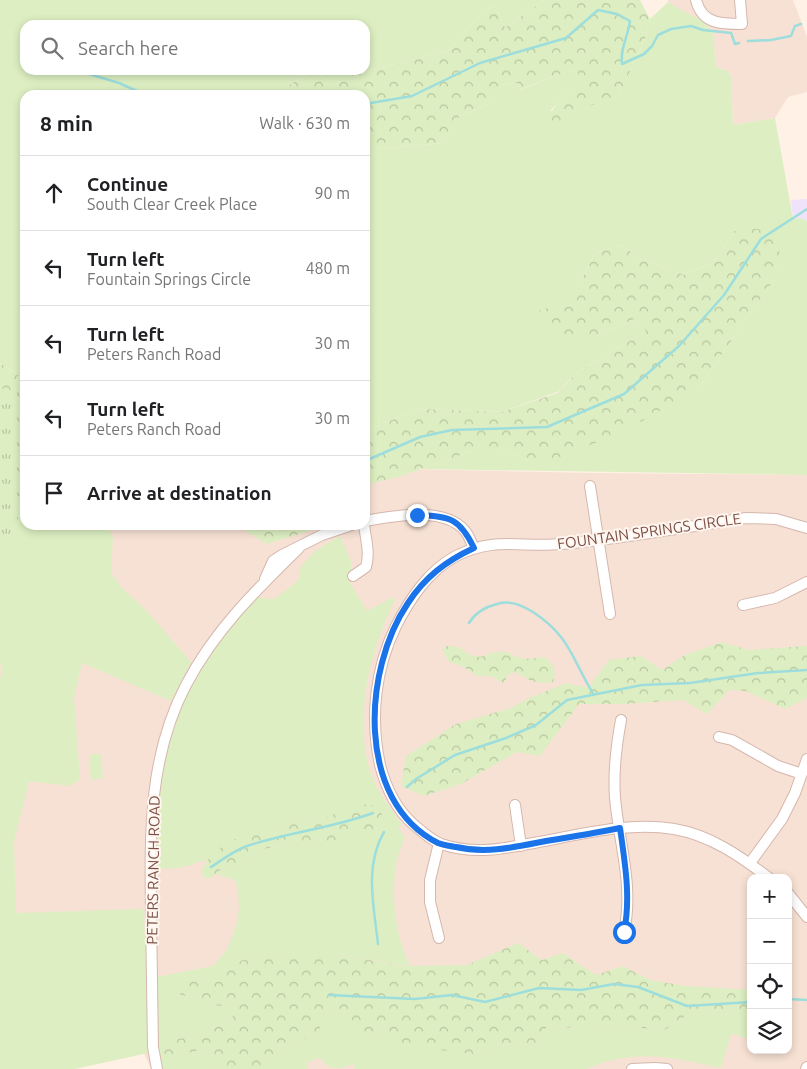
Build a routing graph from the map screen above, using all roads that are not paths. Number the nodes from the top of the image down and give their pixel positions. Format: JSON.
{"nodes":[{"id":1,"x":696,"y":0,"type":"edge"},
{"id":2,"x":740,"y":0,"type":"edge"},
{"id":3,"x":590,"y":486,"type":"dead end"},
{"id":4,"x":370,"y":520,"type":"edge"},
{"id":5,"x":807,"y":528,"type":"edge"},
{"id":6,"x":337,"y":530,"type":"edge"},
{"id":7,"x":365,"y":530,"type":"edge"},
{"id":8,"x":598,"y":540,"type":"junction"},
{"id":9,"x":474,"y":548,"type":"junction"},
{"id":10,"x":352,"y":576,"type":"dead end"},
{"id":11,"x":807,"y":582,"type":"edge"},
{"id":12,"x":743,"y":605,"type":"dead end"},
{"id":13,"x":610,"y":614,"type":"dead end"},
{"id":14,"x":621,"y":720,"type":"dead end"},
{"id":15,"x":719,"y":737,"type":"dead end"},
{"id":16,"x":807,"y":759,"type":"edge"},
{"id":17,"x":802,"y":774,"type":"junction"},
{"id":18,"x":515,"y":805,"type":"dead end"},
{"id":19,"x":620,"y":828,"type":"junction"},
{"id":20,"x":439,"y":843,"type":"junction"},
{"id":21,"x":521,"y":846,"type":"junction"},
{"id":22,"x":750,"y":863,"type":"junction"},
{"id":23,"x":764,"y":874,"type":"edge"},
{"id":24,"x":792,"y":898,"type":"edge"},
{"id":25,"x":807,"y":918,"type":"edge"},
{"id":26,"x":624,"y":932,"type":"dead end"},
{"id":27,"x":439,"y":938,"type":"dead end"},
{"id":28,"x":157,"y":1069,"type":"edge"},
{"id":29,"x":632,"y":1069,"type":"edge"},
{"id":30,"x":667,"y":1069,"type":"edge"}],
"edges":[{"from":1,"to":2,"type":"street"},
{"from":3,"to":8,"type":"street"},
{"from":4,"to":9,"type":"street"},
{"from":5,"to":8,"type":"street","name":"FOUNTAIN SPRINGS CIRCLE"},
{"from":6,"to":28,"type":"street","name":"PETERS RANCH ROAD"},
{"from":7,"to":10,"type":"street"},
{"from":8,"to":9,"type":"street","name":"FOUNTAIN SPRINGS CIRCLE"},
{"from":8,"to":13,"type":"street"},
{"from":9,"to":20,"type":"street","name":"FOUNTAIN SPRINGS CIRCLE"},
{"from":11,"to":12,"type":"street"},
{"from":14,"to":19,"type":"street"},
{"from":15,"to":17,"type":"street"},
{"from":16,"to":17,"type":"street"},
{"from":17,"to":22,"type":"street"},
{"from":18,"to":21,"type":"street"},
{"from":19,"to":21,"type":"street","name":"FOUNTAIN SPRINGS CIRCLE"},
{"from":19,"to":22,"type":"street","name":"FOUNTAIN SPRINGS CIRCLE"},
{"from":19,"to":26,"type":"street"},
{"from":20,"to":21,"type":"street","name":"FOUNTAIN SPRINGS CIRCLE"},
{"from":20,"to":27,"type":"street"},
{"from":22,"to":23,"type":"street","name":"FOUNTAIN SPRINGS CIRCLE"},
{"from":24,"to":25,"type":"street"},
{"from":29,"to":30,"type":"street"}]}
